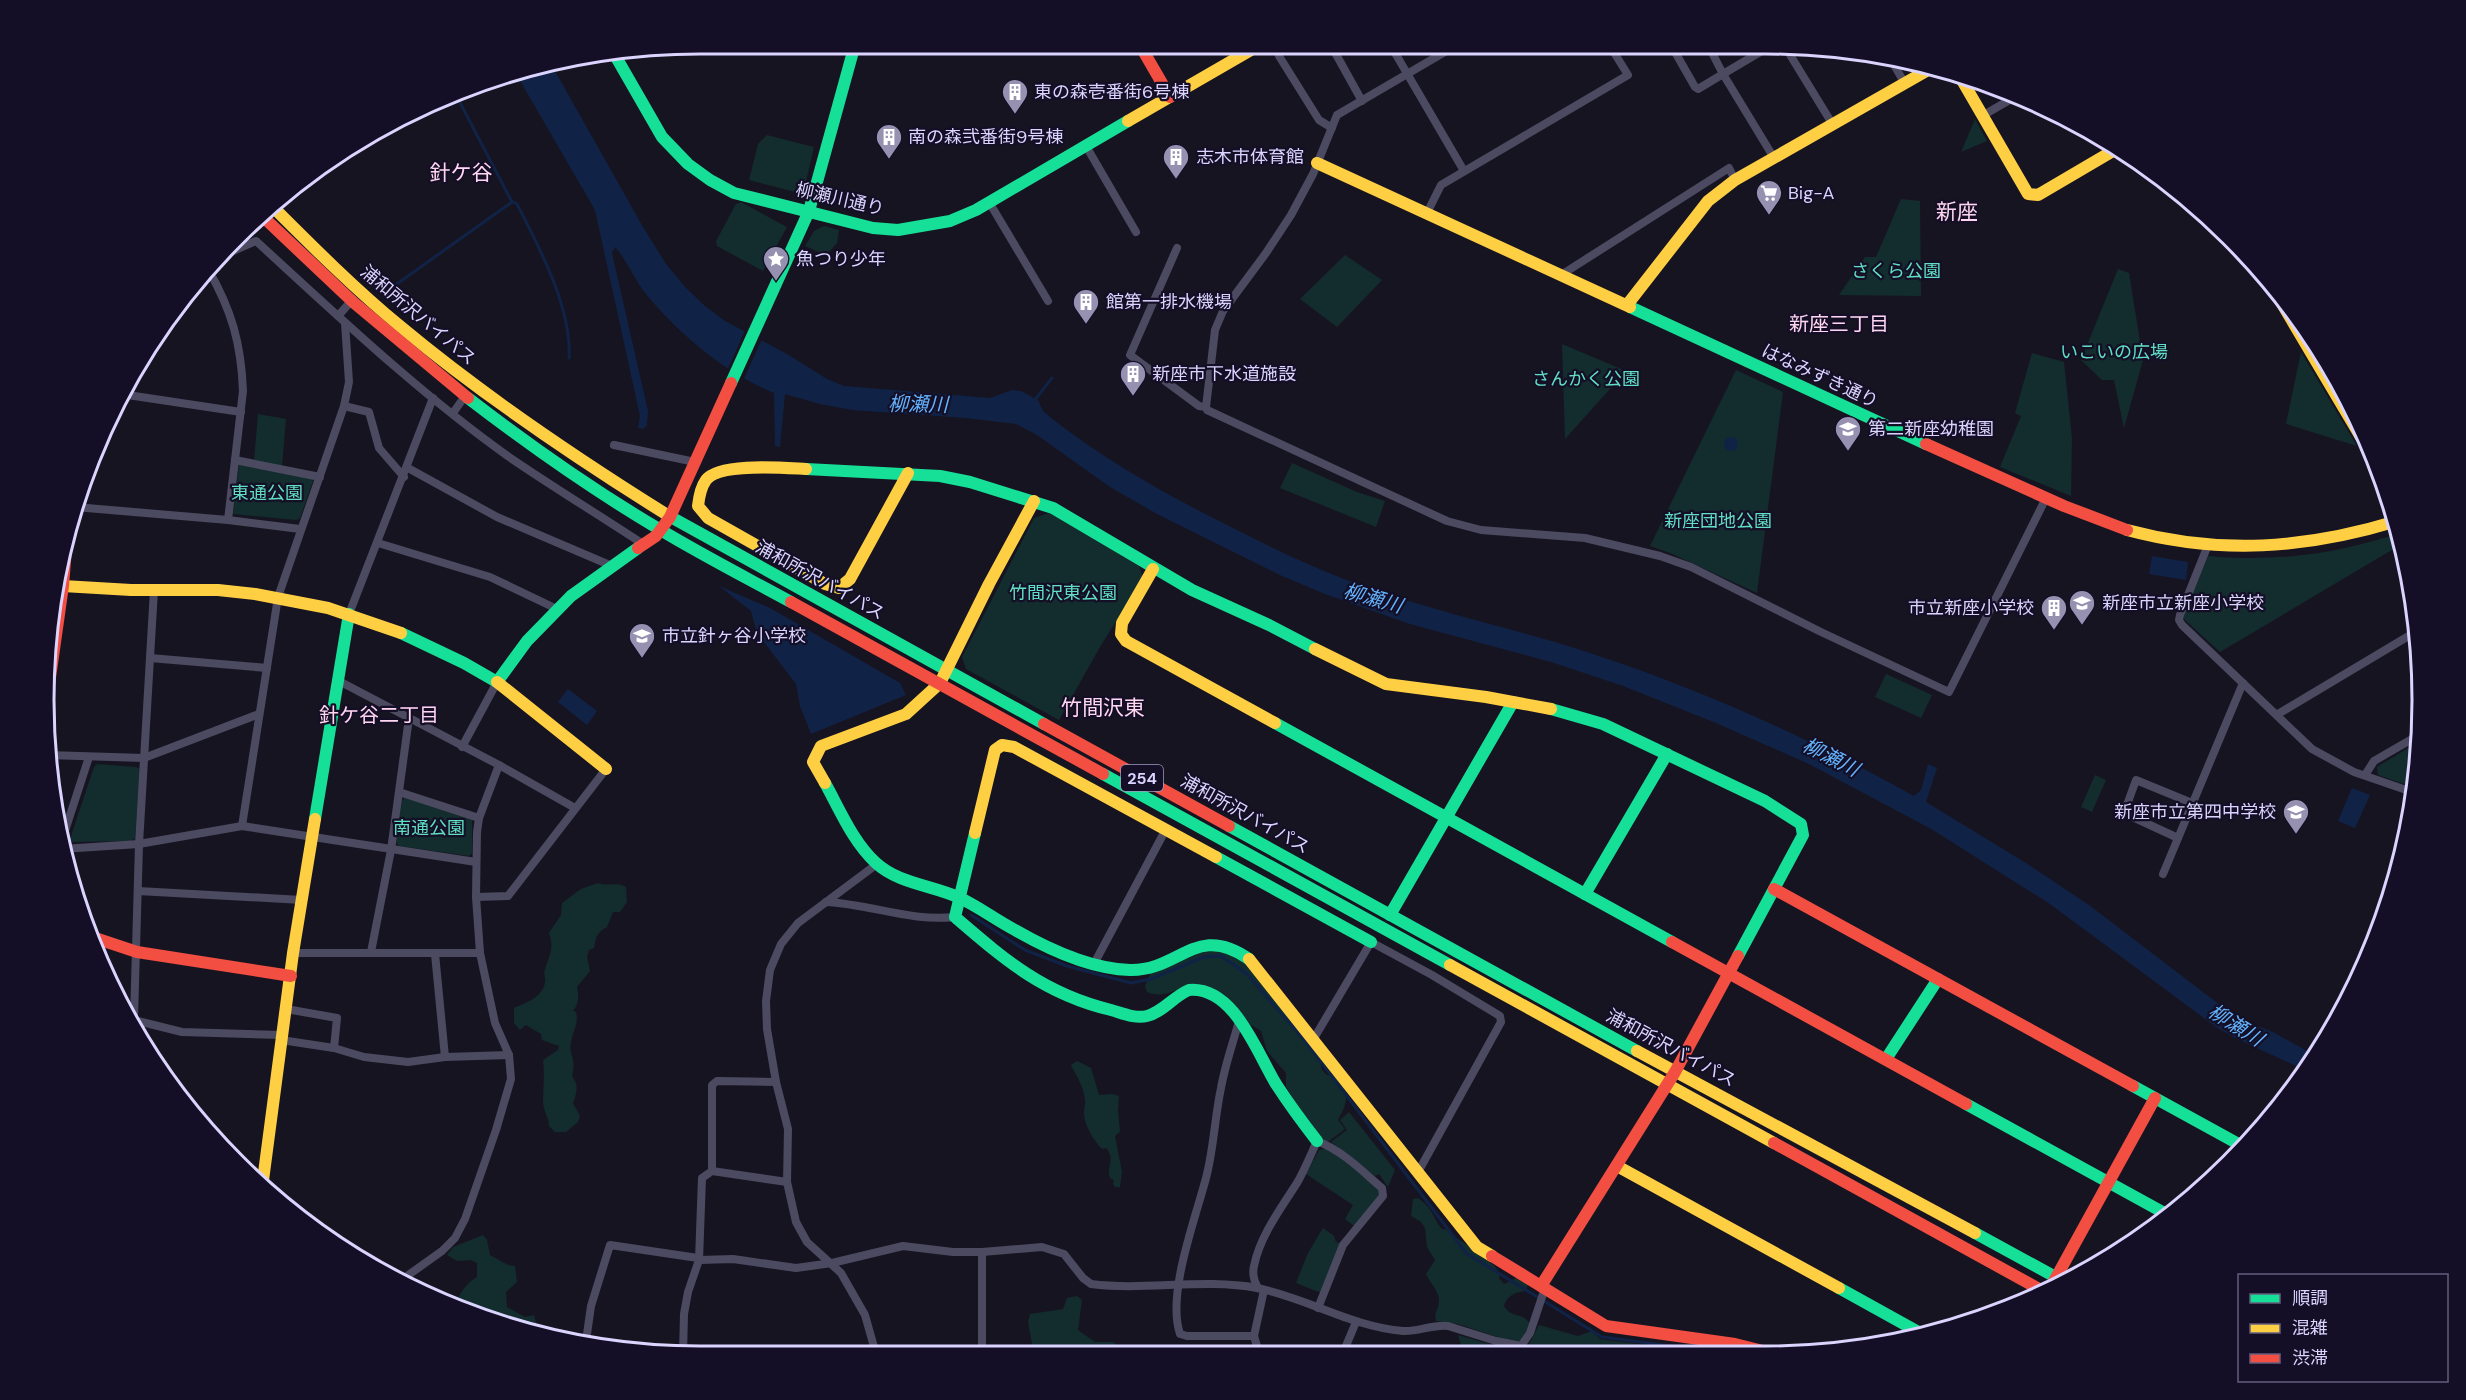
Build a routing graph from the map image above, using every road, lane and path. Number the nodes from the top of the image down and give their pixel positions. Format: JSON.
{"nodes":[{"id":1,"x":852,"y":54,"type":"edge"},
{"id":2,"x":1145,"y":54,"type":"edge"},
{"id":3,"x":1244,"y":54,"type":"edge"},
{"id":4,"x":1336,"y":54,"type":"edge"},
{"id":5,"x":1396,"y":54,"type":"edge"},
{"id":6,"x":1441,"y":54,"type":"edge"},
{"id":7,"x":1615,"y":54,"type":"edge"},
{"id":8,"x":1676,"y":54,"type":"edge"},
{"id":9,"x":1713,"y":54,"type":"edge"},
{"id":10,"x":1757,"y":54,"type":"edge"},
{"id":11,"x":1790,"y":55,"type":"edge"},
{"id":12,"x":1279,"y":56,"type":"dead end"},
{"id":13,"x":618,"y":60,"type":"edge"},
{"id":14,"x":1895,"y":67,"type":"edge"},
{"id":15,"x":1921,"y":73,"type":"edge"},
{"id":16,"x":1407,"y":74,"type":"junction"},
{"id":17,"x":1723,"y":74,"type":"junction"},
{"id":18,"x":1904,"y":82,"type":"junction"},
{"id":19,"x":1965,"y":85,"type":"edge"},
{"id":20,"x":1170,"y":97,"type":"junction"},
{"id":21,"x":1362,"y":101,"type":"junction"},
{"id":22,"x":2008,"y":101,"type":"edge"},
{"id":23,"x":1982,"y":116,"type":"junction"},
{"id":24,"x":1833,"y":125,"type":"junction"},
{"id":25,"x":1332,"y":128,"type":"junction"},
{"id":26,"x":1086,"y":146,"type":"junction"},
{"id":27,"x":2109,"y":153,"type":"edge"},
{"id":28,"x":1774,"y":158,"type":"junction"},
{"id":29,"x":1317,"y":163,"type":"junction"},
{"id":30,"x":1464,"y":171,"type":"junction"},
{"id":31,"x":1735,"y":180,"type":"junction"},
{"id":32,"x":989,"y":202,"type":"junction"},
{"id":33,"x":277,"y":211,"type":"edge"},
{"id":34,"x":809,"y":211,"type":"junction"},
{"id":35,"x":1426,"y":213,"type":"junction"},
{"id":36,"x":267,"y":221,"type":"edge"},
{"id":37,"x":1136,"y":232,"type":"dead end"},
{"id":38,"x":1177,"y":248,"type":"dead end"},
{"id":39,"x":237,"y":249,"type":"edge"},
{"id":40,"x":1561,"y":275,"type":"junction"},
{"id":41,"x":212,"y":276,"type":"edge"},
{"id":42,"x":363,"y":294,"type":"junction"},
{"id":43,"x":351,"y":300,"type":"junction"},
{"id":44,"x":1048,"y":301,"type":"dead end"},
{"id":45,"x":1627,"y":305,"type":"junction"},
{"id":46,"x":338,"y":316,"type":"junction"},
{"id":47,"x":345,"y":323,"type":"junction"},
{"id":48,"x":131,"y":396,"type":"edge"},
{"id":49,"x":465,"y":396,"type":"junction"},
{"id":50,"x":433,"y":398,"type":"junction"},
{"id":51,"x":344,"y":406,"type":"junction"},
{"id":52,"x":1206,"y":407,"type":"junction"},
{"id":53,"x":241,"y":412,"type":"junction"},
{"id":54,"x":453,"y":413,"type":"junction"},
{"id":55,"x":614,"y":445,"type":"dead end"},
{"id":56,"x":698,"y":457,"type":"junction"},
{"id":57,"x":235,"y":460,"type":"junction"},
{"id":58,"x":408,"y":468,"type":"junction"},
{"id":59,"x":908,"y":473,"type":"junction"},
{"id":60,"x":320,"y":477,"type":"junction"},
{"id":61,"x":404,"y":477,"type":"junction"},
{"id":62,"x":2046,"y":498,"type":"junction"},
{"id":63,"x":1034,"y":501,"type":"junction"},
{"id":64,"x":83,"y":508,"type":"edge"},
{"id":65,"x":670,"y":517,"type":"junction"},
{"id":66,"x":228,"y":520,"type":"junction"},
{"id":67,"x":2387,"y":524,"type":"edge"},
{"id":68,"x":300,"y":529,"type":"junction"},
{"id":69,"x":660,"y":530,"type":"junction"},
{"id":70,"x":378,"y":543,"type":"junction"},
{"id":71,"x":643,"y":544,"type":"junction"},
{"id":72,"x":2208,"y":544,"type":"junction"},
{"id":73,"x":612,"y":566,"type":"junction"},
{"id":74,"x":1154,"y":569,"type":"junction"},
{"id":75,"x":64,"y":586,"type":"edge"},
{"id":76,"x":154,"y":590,"type":"junction"},
{"id":77,"x":278,"y":597,"type":"junction"},
{"id":78,"x":557,"y":609,"type":"junction"},
{"id":79,"x":349,"y":614,"type":"junction"},
{"id":80,"x":2408,"y":636,"type":"edge"},
{"id":81,"x":150,"y":658,"type":"junction"},
{"id":82,"x":267,"y":668,"type":"junction"},
{"id":83,"x":946,"y":669,"type":"junction"},
{"id":84,"x":337,"y":680,"type":"junction"},
{"id":85,"x":497,"y":682,"type":"junction"},
{"id":86,"x":940,"y":683,"type":"junction"},
{"id":87,"x":2243,"y":683,"type":"junction"},
{"id":88,"x":1513,"y":702,"type":"junction"},
{"id":89,"x":259,"y":714,"type":"junction"},
{"id":90,"x":2278,"y":714,"type":"junction"},
{"id":91,"x":409,"y":718,"type":"junction"},
{"id":92,"x":2411,"y":740,"type":"edge"},
{"id":93,"x":462,"y":747,"type":"junction"},
{"id":94,"x":1667,"y":754,"type":"junction"},
{"id":95,"x":57,"y":755,"type":"edge"},
{"id":96,"x":89,"y":757,"type":"junction"},
{"id":97,"x":144,"y":758,"type":"junction"},
{"id":98,"x":499,"y":765,"type":"junction"},
{"id":99,"x":606,"y":769,"type":"joint"},
{"id":100,"x":2365,"y":776,"type":"junction"},
{"id":101,"x":2405,"y":790,"type":"edge"},
{"id":102,"x":399,"y":792,"type":"junction"},
{"id":103,"x":2192,"y":803,"type":"junction"},
{"id":104,"x":575,"y":808,"type":"junction"},
{"id":105,"x":1446,"y":817,"type":"junction"},
{"id":106,"x":479,"y":818,"type":"junction"},
{"id":107,"x":242,"y":826,"type":"junction"},
{"id":108,"x":66,"y":827,"type":"edge"},
{"id":109,"x":1166,"y":829,"type":"junction"},
{"id":110,"x":312,"y":837,"type":"junction"},
{"id":111,"x":2178,"y":838,"type":"junction"},
{"id":112,"x":140,"y":844,"type":"junction"},
{"id":113,"x":71,"y":848,"type":"edge"},
{"id":114,"x":391,"y":850,"type":"junction"},
{"id":115,"x":476,"y":861,"type":"junction"},
{"id":116,"x":877,"y":864,"type":"junction"},
{"id":117,"x":2163,"y":874,"type":"dead end"},
{"id":118,"x":1774,"y":889,"type":"junction"},
{"id":119,"x":138,"y":891,"type":"junction"},
{"id":120,"x":1585,"y":894,"type":"junction"},
{"id":121,"x":476,"y":897,"type":"junction"},
{"id":122,"x":959,"y":898,"type":"junction"},
{"id":123,"x":302,"y":900,"type":"junction"},
{"id":124,"x":826,"y":902,"type":"junction"},
{"id":125,"x":1390,"y":915,"type":"junction"},
{"id":126,"x":955,"y":917,"type":"junction"},
{"id":127,"x":100,"y":940,"type":"edge"},
{"id":128,"x":1371,"y":942,"type":"junction"},
{"id":129,"x":137,"y":952,"type":"junction"},
{"id":130,"x":371,"y":952,"type":"junction"},
{"id":131,"x":293,"y":953,"type":"junction"},
{"id":132,"x":480,"y":953,"type":"junction"},
{"id":133,"x":435,"y":954,"type":"junction"},
{"id":134,"x":1095,"y":963,"type":"junction"},
{"id":135,"x":1729,"y":973,"type":"junction"},
{"id":136,"x":291,"y":976,"type":"junction"},
{"id":137,"x":1938,"y":979,"type":"junction"},
{"id":138,"x":131,"y":1005,"type":"edge"},
{"id":139,"x":285,"y":1008,"type":"junction"},
{"id":140,"x":140,"y":1021,"type":"edge"},
{"id":141,"x":1239,"y":1021,"type":"junction"},
{"id":142,"x":281,"y":1038,"type":"junction"},
{"id":143,"x":1313,"y":1040,"type":"junction"},
{"id":144,"x":334,"y":1048,"type":"junction"},
{"id":145,"x":509,"y":1055,"type":"junction"},
{"id":146,"x":446,"y":1057,"type":"junction"},
{"id":147,"x":1886,"y":1059,"type":"junction"},
{"id":148,"x":1675,"y":1072,"type":"junction"},
{"id":149,"x":776,"y":1082,"type":"junction"},
{"id":150,"x":1668,"y":1084,"type":"junction"},
{"id":151,"x":2155,"y":1098,"type":"junction"},
{"id":152,"x":1317,"y":1141,"type":"junction"},
{"id":153,"x":2236,"y":1143,"type":"edge"},
{"id":154,"x":1617,"y":1166,"type":"junction"},
{"id":155,"x":712,"y":1171,"type":"junction"},
{"id":156,"x":1417,"y":1174,"type":"junction"},
{"id":157,"x":263,"y":1176,"type":"edge"},
{"id":158,"x":2108,"y":1181,"type":"junction"},
{"id":159,"x":787,"y":1182,"type":"junction"},
{"id":160,"x":2161,"y":1211,"type":"edge"},
{"id":161,"x":981,"y":1252,"type":"junction"},
{"id":162,"x":699,"y":1259,"type":"junction"},
{"id":163,"x":832,"y":1263,"type":"junction"},
{"id":164,"x":2059,"y":1275,"type":"edge"},
{"id":165,"x":408,"y":1276,"type":"edge"},
{"id":166,"x":2052,"y":1279,"type":"edge"},
{"id":167,"x":1180,"y":1285,"type":"junction"},
{"id":168,"x":2035,"y":1287,"type":"edge"},
{"id":169,"x":1261,"y":1289,"type":"junction"},
{"id":170,"x":1543,"y":1292,"type":"junction"},
{"id":171,"x":1318,"y":1308,"type":"junction"},
{"id":172,"x":1356,"y":1322,"type":"junction"},
{"id":173,"x":1913,"y":1329,"type":"edge"},
{"id":174,"x":587,"y":1336,"type":"edge"},
{"id":175,"x":1254,"y":1336,"type":"junction"},
{"id":176,"x":683,"y":1346,"type":"edge"},
{"id":177,"x":874,"y":1346,"type":"edge"},
{"id":178,"x":982,"y":1346,"type":"edge"},
{"id":179,"x":1257,"y":1346,"type":"edge"},
{"id":180,"x":1346,"y":1346,"type":"edge"},
{"id":181,"x":1743,"y":1346,"type":"edge"}],
"edges":[{"from":1,"to":34,"type":"main road"},
{"from":2,"to":20,"type":"main road"},
{"from":3,"to":20,"type":"main road","name":"柳瀬川通り"},
{"from":4,"to":21,"type":"street"},
{"from":5,"to":16,"type":"street"},
{"from":6,"to":16,"type":"street"},
{"from":7,"to":30,"type":"street"},
{"from":8,"to":17,"type":"street"},
{"from":9,"to":17,"type":"street"},
{"from":10,"to":17,"type":"street"},
{"from":11,"to":24,"type":"street"},
{"from":12,"to":25,"type":"street"},
{"from":13,"to":34,"type":"main road","name":"柳瀬川通り"},
{"from":14,"to":18,"type":"street"},
{"from":15,"to":18,"type":"main road"},
{"from":16,"to":21,"type":"street"},
{"from":16,"to":30,"type":"street"},
{"from":17,"to":28,"type":"street"},
{"from":18,"to":24,"type":"main road"},
{"from":19,"to":23,"type":"main road"},
{"from":20,"to":26,"type":"main road","name":"柳瀬川通り"},
{"from":21,"to":25,"type":"street"},
{"from":22,"to":23,"type":"street"},
{"from":23,"to":27,"type":"main road"},
{"from":24,"to":28,"type":"main road"},
{"from":25,"to":29,"type":"street"},
{"from":26,"to":32,"type":"main road","name":"柳瀬川通り"},
{"from":26,"to":37,"type":"street"},
{"from":28,"to":31,"type":"main road"},
{"from":29,"to":35,"type":"main road","name":"はなみずき通り"},
{"from":29,"to":52,"type":"street"},
{"from":30,"to":35,"type":"street"},
{"from":31,"to":40,"type":"street"},
{"from":31,"to":45,"type":"main road"},
{"from":32,"to":34,"type":"main road","name":"柳瀬川通り"},
{"from":32,"to":44,"type":"street"},
{"from":33,"to":42,"type":"main road","name":"浦和所沢バイパス","number":"254"},
{"from":34,"to":56,"type":"main road"},
{"from":35,"to":40,"type":"main road","name":"はなみずき通り"},
{"from":36,"to":43,"type":"main road","name":"浦和所沢バイパス","number":"254"},
{"from":38,"to":52,"type":"street"},
{"from":39,"to":46,"type":"street"},
{"from":40,"to":45,"type":"main road","name":"はなみずき通り"},
{"from":41,"to":53,"type":"street"},
{"from":42,"to":43,"type":"street"},
{"from":42,"to":65,"type":"main road","name":"浦和所沢バイパス","number":"254"},
{"from":43,"to":46,"type":"street"},
{"from":43,"to":49,"type":"main road","name":"浦和所沢バイパス","number":"254"},
{"from":45,"to":62,"type":"main road","name":"はなみずき通り"},
{"from":46,"to":47,"type":"street"},
{"from":47,"to":50,"type":"street"},
{"from":47,"to":51,"type":"street"},
{"from":48,"to":53,"type":"street"},
{"from":49,"to":54,"type":"street"},
{"from":49,"to":69,"type":"main road","name":"浦和所沢バイパス","number":"254"},
{"from":50,"to":54,"type":"street"},
{"from":50,"to":58,"type":"street"},
{"from":51,"to":60,"type":"street"},
{"from":51,"to":61,"type":"street"},
{"from":52,"to":62,"type":"street"},
{"from":53,"to":57,"type":"street"},
{"from":54,"to":71,"type":"street"},
{"from":55,"to":56,"type":"street"},
{"from":56,"to":65,"type":"main road"},
{"from":57,"to":60,"type":"street"},
{"from":57,"to":66,"type":"street"},
{"from":58,"to":61,"type":"street"},
{"from":58,"to":73,"type":"street"},
{"from":59,"to":59,"type":"main road"},
{"from":59,"to":63,"type":"main road"},
{"from":60,"to":68,"type":"street"},
{"from":61,"to":70,"type":"street"},
{"from":62,"to":72,"type":"main road","name":"はなみずき通り"},
{"from":63,"to":74,"type":"main road"},
{"from":63,"to":83,"type":"main road"},
{"from":64,"to":66,"type":"street"},
{"from":65,"to":69,"type":"main road"},
{"from":65,"to":83,"type":"main road","name":"浦和所沢バイパス","number":"254"},
{"from":66,"to":68,"type":"street"},
{"from":67,"to":72,"type":"main road","name":"はなみずき通り"},
{"from":68,"to":77,"type":"street"},
{"from":69,"to":71,"type":"main road"},
{"from":69,"to":86,"type":"main road","name":"浦和所沢バイパス","number":"254"},
{"from":70,"to":78,"type":"street"},
{"from":70,"to":79,"type":"street"},
{"from":71,"to":73,"type":"main road"},
{"from":72,"to":87,"type":"street"},
{"from":73,"to":78,"type":"main road"},
{"from":74,"to":88,"type":"main road"},
{"from":74,"to":105,"type":"main road"},
{"from":75,"to":76,"type":"main road"},
{"from":76,"to":77,"type":"main road"},
{"from":76,"to":81,"type":"street"},
{"from":77,"to":79,"type":"main road"},
{"from":77,"to":82,"type":"street"},
{"from":78,"to":85,"type":"main road"},
{"from":79,"to":84,"type":"main road"},
{"from":79,"to":85,"type":"main road"},
{"from":80,"to":90,"type":"street"},
{"from":81,"to":82,"type":"street"},
{"from":81,"to":97,"type":"street"},
{"from":82,"to":89,"type":"street"},
{"from":83,"to":86,"type":"main road"},
{"from":83,"to":125,"type":"main road","name":"浦和所沢バイパス","number":"254"},
{"from":84,"to":91,"type":"street"},
{"from":84,"to":110,"type":"main road"},
{"from":85,"to":93,"type":"street"},
{"from":85,"to":99,"type":"main road"},
{"from":86,"to":116,"type":"main road"},
{"from":86,"to":150,"type":"main road","name":"浦和所沢バイパス","number":"254"},
{"from":87,"to":90,"type":"street"},
{"from":87,"to":103,"type":"street"},
{"from":88,"to":94,"type":"main road"},
{"from":88,"to":105,"type":"main road"},
{"from":89,"to":97,"type":"street"},
{"from":89,"to":107,"type":"street"},
{"from":90,"to":100,"type":"street"},
{"from":91,"to":93,"type":"street"},
{"from":91,"to":102,"type":"street"},
{"from":92,"to":100,"type":"street"},
{"from":93,"to":98,"type":"street"},
{"from":94,"to":118,"type":"main road"},
{"from":94,"to":120,"type":"main road"},
{"from":95,"to":96,"type":"street"},
{"from":96,"to":97,"type":"street"},
{"from":96,"to":108,"type":"street"},
{"from":97,"to":112,"type":"street"},
{"from":98,"to":104,"type":"street"},
{"from":98,"to":106,"type":"street"},
{"from":99,"to":104,"type":"street"},
{"from":100,"to":101,"type":"street"},
{"from":102,"to":106,"type":"street"},
{"from":102,"to":114,"type":"street"},
{"from":103,"to":111,"type":"street"},
{"from":103,"to":111,"type":"street"},
{"from":104,"to":121,"type":"street"},
{"from":105,"to":120,"type":"main road"},
{"from":105,"to":125,"type":"main road"},
{"from":106,"to":115,"type":"street"},
{"from":107,"to":110,"type":"street"},
{"from":107,"to":112,"type":"street"},
{"from":109,"to":122,"type":"main road"},
{"from":109,"to":128,"type":"main road"},
{"from":109,"to":134,"type":"street"},
{"from":110,"to":114,"type":"street"},
{"from":110,"to":123,"type":"main road"},
{"from":111,"to":117,"type":"street"},
{"from":112,"to":113,"type":"street"},
{"from":112,"to":119,"type":"street"},
{"from":114,"to":115,"type":"street"},
{"from":114,"to":130,"type":"street"},
{"from":115,"to":121,"type":"street"},
{"from":116,"to":122,"type":"main road"},
{"from":116,"to":124,"type":"street"},
{"from":118,"to":135,"type":"main road"},
{"from":118,"to":137,"type":"main road"},
{"from":119,"to":123,"type":"street"},
{"from":119,"to":129,"type":"street"},
{"from":120,"to":135,"type":"main road"},
{"from":121,"to":132,"type":"street"},
{"from":122,"to":126,"type":"main road"},
{"from":122,"to":134,"type":"main road"},
{"from":123,"to":131,"type":"main road"},
{"from":124,"to":126,"type":"street"},
{"from":124,"to":149,"type":"street"},
{"from":125,"to":148,"type":"main road","name":"浦和所沢バイパス","number":"254"},
{"from":126,"to":141,"type":"main road"},
{"from":127,"to":129,"type":"main road"},
{"from":128,"to":143,"type":"street"},
{"from":128,"to":156,"type":"street"},
{"from":129,"to":136,"type":"main road"},
{"from":129,"to":138,"type":"street"},
{"from":130,"to":131,"type":"street"},
{"from":130,"to":133,"type":"street"},
{"from":131,"to":136,"type":"main road"},
{"from":132,"to":133,"type":"street"},
{"from":132,"to":145,"type":"street"},
{"from":133,"to":146,"type":"street"},
{"from":134,"to":143,"type":"main road"},
{"from":135,"to":147,"type":"main road"},
{"from":135,"to":148,"type":"main road"},
{"from":136,"to":139,"type":"main road"},
{"from":137,"to":147,"type":"main road"},
{"from":137,"to":151,"type":"main road"},
{"from":139,"to":142,"type":"main road"},
{"from":139,"to":144,"type":"street"},
{"from":140,"to":142,"type":"street"},
{"from":141,"to":152,"type":"main road"},
{"from":141,"to":167,"type":"street"},
{"from":142,"to":144,"type":"street"},
{"from":142,"to":157,"type":"main road"},
{"from":143,"to":156,"type":"main road"},
{"from":144,"to":146,"type":"street"},
{"from":145,"to":146,"type":"street"},
{"from":145,"to":165,"type":"street"},
{"from":147,"to":158,"type":"main road"},
{"from":148,"to":150,"type":"main road"},
{"from":148,"to":166,"type":"main road","name":"浦和所沢バイパス","number":"254"},
{"from":149,"to":155,"type":"street"},
{"from":149,"to":159,"type":"street"},
{"from":150,"to":154,"type":"main road"},
{"from":150,"to":168,"type":"main road","name":"浦和所沢バイパス","number":"254"},
{"from":151,"to":153,"type":"main road"},
{"from":151,"to":158,"type":"main road"},
{"from":152,"to":169,"type":"street"},
{"from":152,"to":171,"type":"street"},
{"from":154,"to":170,"type":"main road"},
{"from":154,"to":173,"type":"main road"},
{"from":155,"to":159,"type":"street"},
{"from":155,"to":162,"type":"street"},
{"from":156,"to":170,"type":"main road"},
{"from":158,"to":160,"type":"main road"},
{"from":158,"to":164,"type":"main road"},
{"from":159,"to":163,"type":"street"},
{"from":161,"to":163,"type":"street"},
{"from":161,"to":167,"type":"street"},
{"from":161,"to":178,"type":"street"},
{"from":162,"to":163,"type":"street"},
{"from":162,"to":174,"type":"street"},
{"from":162,"to":176,"type":"street"},
{"from":163,"to":177,"type":"street"},
{"from":167,"to":169,"type":"street"},
{"from":167,"to":175,"type":"street"},
{"from":169,"to":171,"type":"street"},
{"from":169,"to":175,"type":"street"},
{"from":170,"to":172,"type":"street"},
{"from":170,"to":181,"type":"main road"},
{"from":171,"to":172,"type":"street"},
{"from":172,"to":180,"type":"street"},
{"from":175,"to":179,"type":"street"}]}
